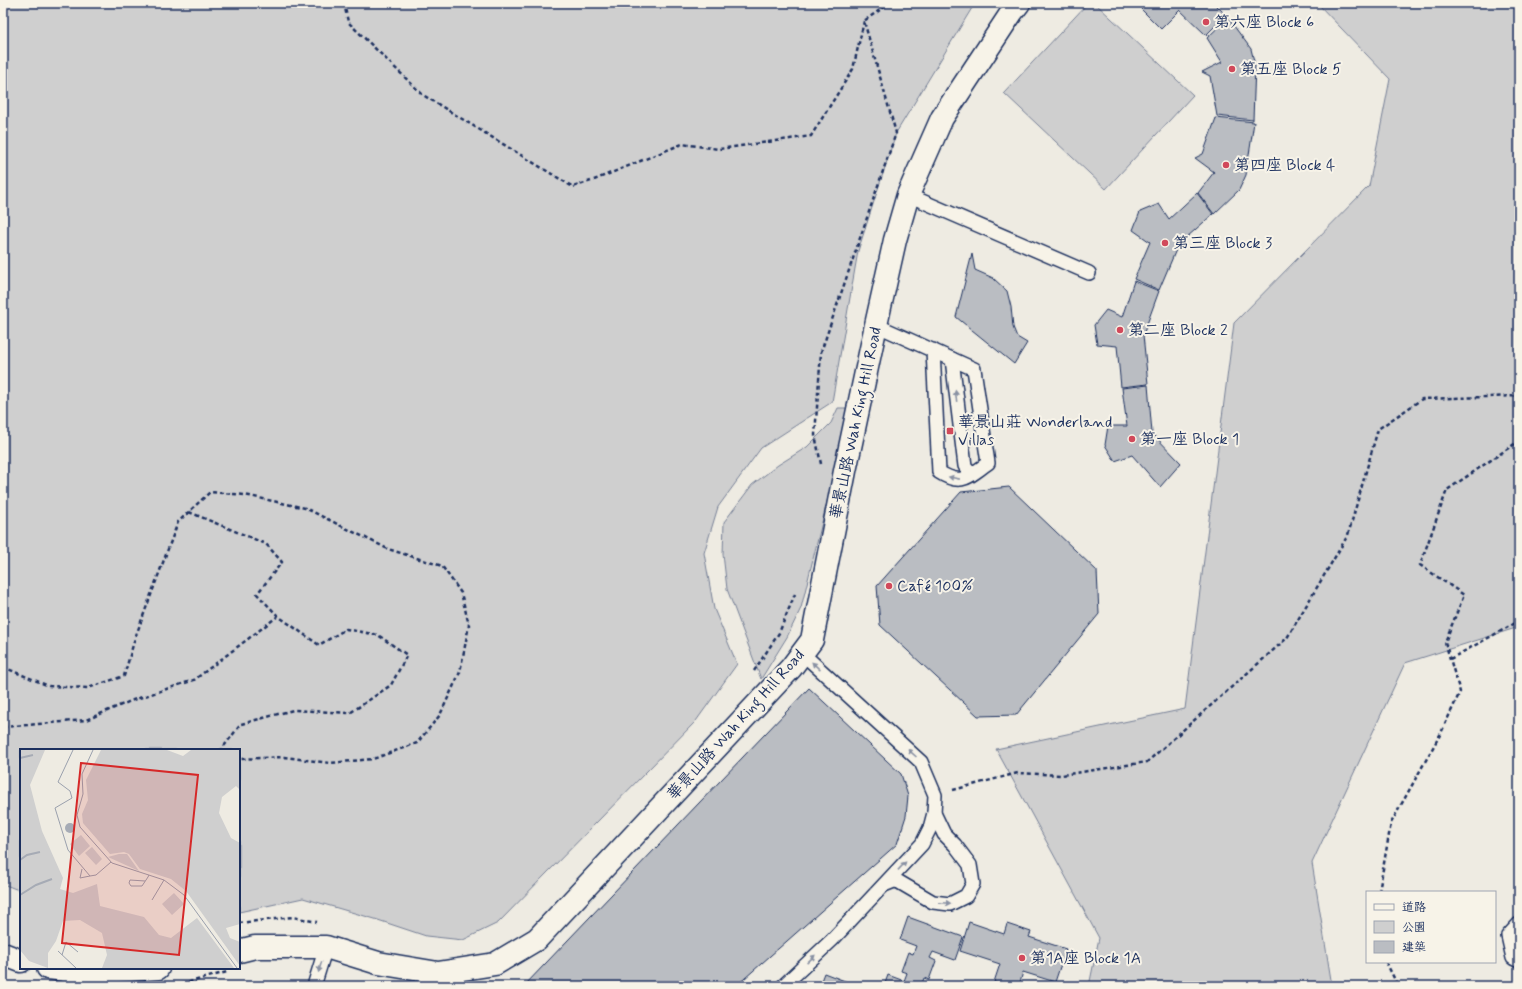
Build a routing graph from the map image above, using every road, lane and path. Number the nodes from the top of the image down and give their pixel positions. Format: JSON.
{"nodes":[{"id":1,"x":344,"y":3,"type":"edge"},
{"id":2,"x":890,"y":3,"type":"edge"},
{"id":3,"x":1019,"y":3,"type":"edge"},
{"id":4,"x":864,"y":22,"type":"junction"},
{"id":5,"x":908,"y":195,"type":"junction"},
{"id":6,"x":1089,"y":273,"type":"dead end"},
{"id":7,"x":876,"y":325,"type":"junction"},
{"id":8,"x":933,"y":350,"type":"junction"},
{"id":9,"x":952,"y":359,"type":"junction"},
{"id":10,"x":1519,"y":396,"type":"edge"},
{"id":11,"x":1519,"y":441,"type":"edge"},
{"id":12,"x":823,"y":461,"type":"dead end"},
{"id":13,"x":972,"y":474,"type":"junction"},
{"id":14,"x":189,"y":512,"type":"junction"},
{"id":15,"x":796,"y":593,"type":"dead end"},
{"id":16,"x":278,"y":616,"type":"junction"},
{"id":17,"x":1519,"y":621,"type":"edge"},
{"id":18,"x":803,"y":654,"type":"junction"},
{"id":19,"x":1450,"y":659,"type":"junction"},
{"id":20,"x":3,"y":667,"type":"edge"},
{"id":21,"x":752,"y":673,"type":"dead end"},
{"id":22,"x":3,"y":727,"type":"edge"},
{"id":23,"x":221,"y":749,"type":"edge"},
{"id":24,"x":240,"y":759,"type":"edge"},
{"id":25,"x":935,"y":795,"type":"junction"},
{"id":26,"x":934,"y":813,"type":"junction"},
{"id":27,"x":884,"y":885,"type":"junction"},
{"id":28,"x":1379,"y":891,"type":"edge"},
{"id":29,"x":240,"y":923,"type":"edge"},
{"id":30,"x":322,"y":923,"type":"dead end"},
{"id":31,"x":1519,"y":924,"type":"edge"},
{"id":32,"x":326,"y":947,"type":"junction"},
{"id":33,"x":240,"y":951,"type":"edge"},
{"id":34,"x":3,"y":954,"type":"edge"},
{"id":35,"x":20,"y":961,"type":"edge"},
{"id":36,"x":1519,"y":961,"type":"edge"},
{"id":37,"x":1386,"y":963,"type":"edge"},
{"id":38,"x":56,"y":969,"type":"edge"},
{"id":39,"x":144,"y":969,"type":"edge"},
{"id":40,"x":228,"y":972,"type":"dead end"},
{"id":41,"x":175,"y":986,"type":"edge"},
{"id":42,"x":314,"y":986,"type":"edge"},
{"id":43,"x":783,"y":986,"type":"edge"},
{"id":44,"x":1398,"y":986,"type":"edge"}],
"edges":[{"from":1,"to":4,"type":"path"},
{"from":2,"to":4,"type":"path"},
{"from":3,"to":5,"type":"street","name":"華景山路 Wah King Hill Road"},
{"from":4,"to":12,"type":"path","name":"華景山路 Wah King Hill Road"},
{"from":5,"to":6,"type":"lane"},
{"from":5,"to":7,"type":"street","name":"華景山路 Wah King Hill Road"},
{"from":7,"to":8,"type":"lane"},
{"from":7,"to":18,"type":"street","name":"華景山路 Wah King Hill Road"},
{"from":8,"to":9,"type":"lane"},
{"from":13,"to":8,"type":"lane","one_way":true},
{"from":13,"to":9,"type":"lane","one_way":true},
{"from":9,"to":13,"type":"lane"},
{"from":10,"to":25,"type":"path"},
{"from":11,"to":19,"type":"path"},
{"from":14,"to":16,"type":"path"},
{"from":14,"to":20,"type":"path"},
{"from":14,"to":24,"type":"path"},
{"from":15,"to":21,"type":"path","name":"華景山路 Wah King Hill Road"},
{"from":16,"to":22,"type":"path"},
{"from":16,"to":23,"type":"path"},
{"from":17,"to":19,"type":"path"},
{"from":25,"to":18,"type":"lane","one_way":true},
{"from":18,"to":32,"type":"street","name":"華景山路 Wah King Hill Road"},
{"from":19,"to":28,"type":"path"},
{"from":25,"to":26,"type":"lane"},
{"from":27,"to":26,"type":"lane","one_way":true},
{"from":27,"to":26,"type":"lane","one_way":true},
{"from":43,"to":27,"type":"lane","one_way":true},
{"from":29,"to":30,"type":"path"},
{"from":31,"to":36,"type":"lane"},
{"from":32,"to":33,"type":"street","name":"華景山路 Wah King Hill Road"},
{"from":32,"to":42,"type":"lane","one_way":true},
{"from":34,"to":35,"type":"street"},
{"from":37,"to":44,"type":"path"},
{"from":38,"to":39,"type":"street"},
{"from":40,"to":41,"type":"path"}]}
